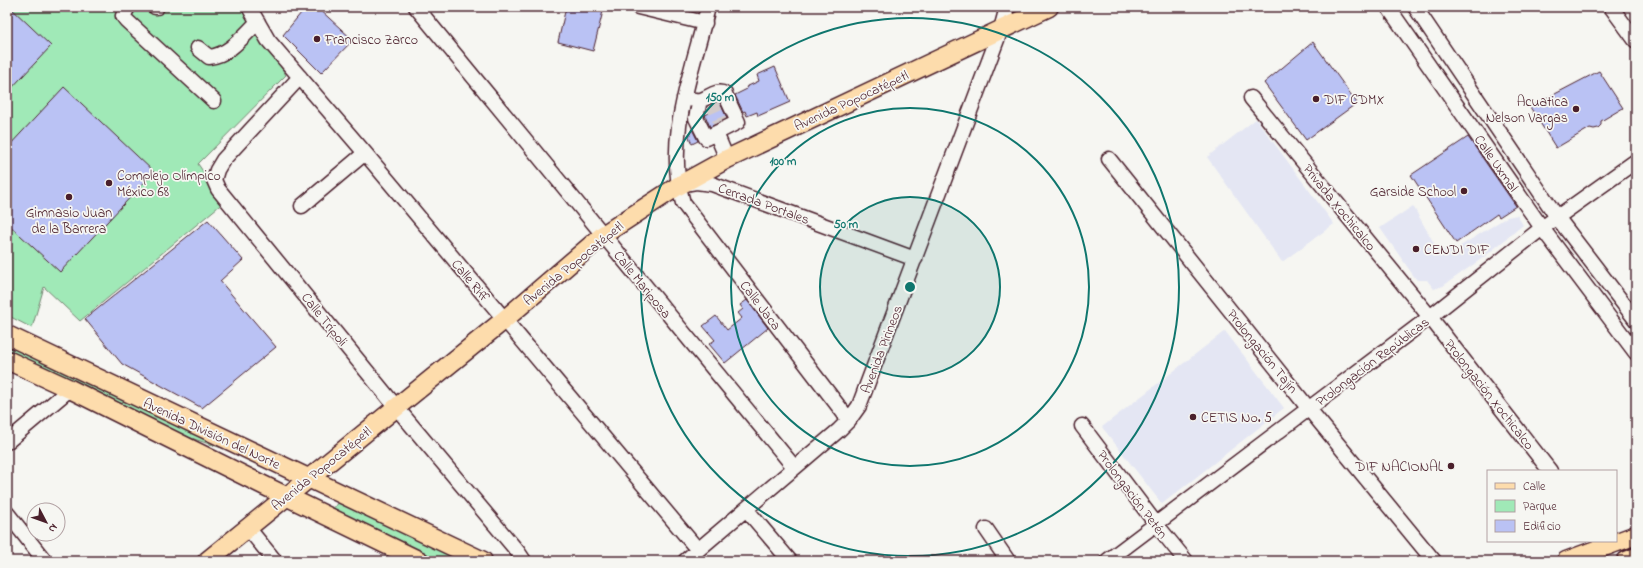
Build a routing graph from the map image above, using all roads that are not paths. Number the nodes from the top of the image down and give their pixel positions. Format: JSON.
{"nodes":[{"id":1,"x":128,"y":7,"type":"edge"},
{"id":2,"x":249,"y":7,"type":"edge"},
{"id":3,"x":416,"y":7,"type":"edge"},
{"id":4,"x":638,"y":7,"type":"edge"},
{"id":5,"x":708,"y":7,"type":"edge"},
{"id":6,"x":1006,"y":7,"type":"edge"},
{"id":7,"x":1049,"y":7,"type":"edge"},
{"id":8,"x":1388,"y":7,"type":"edge"},
{"id":9,"x":1415,"y":7,"type":"edge"},
{"id":10,"x":1611,"y":7,"type":"edge"},
{"id":11,"x":258,"y":22,"type":"junction"},
{"id":12,"x":704,"y":23,"type":"junction"},
{"id":13,"x":1001,"y":29,"type":"junction"},
{"id":14,"x":1636,"y":41,"type":"edge"},
{"id":15,"x":198,"y":48,"type":"dead end"},
{"id":16,"x":300,"y":77,"type":"junction"},
{"id":17,"x":710,"y":97,"type":"junction"},
{"id":18,"x":684,"y":98,"type":"junction"},
{"id":19,"x":1251,"y":98,"type":"dead end"},
{"id":20,"x":214,"y":101,"type":"dead end"},
{"id":21,"x":707,"y":114,"type":"tunnel mouth"},
{"id":22,"x":716,"y":133,"type":"junction"},
{"id":23,"x":365,"y":153,"type":"junction"},
{"id":24,"x":727,"y":159,"type":"junction"},
{"id":25,"x":1108,"y":159,"type":"dead end"},
{"id":26,"x":1636,"y":161,"type":"edge"},
{"id":27,"x":678,"y":186,"type":"junction"},
{"id":28,"x":302,"y":206,"type":"dead end"},
{"id":29,"x":1557,"y":217,"type":"junction"},
{"id":30,"x":1542,"y":228,"type":"junction"},
{"id":31,"x":603,"y":235,"type":"junction"},
{"id":32,"x":915,"y":259,"type":"junction"},
{"id":33,"x":1624,"y":305,"type":"junction"},
{"id":34,"x":1430,"y":317,"type":"junction"},
{"id":35,"x":1608,"y":317,"type":"junction"},
{"id":36,"x":504,"y":320,"type":"junction"},
{"id":37,"x":1636,"y":320,"type":"edge"},
{"id":38,"x":7,"y":335,"type":"edge"},
{"id":39,"x":1636,"y":353,"type":"edge"},
{"id":40,"x":7,"y":360,"type":"edge"},
{"id":41,"x":70,"y":389,"type":"junction"},
{"id":42,"x":396,"y":407,"type":"junction"},
{"id":43,"x":1309,"y":409,"type":"junction"},
{"id":44,"x":849,"y":420,"type":"junction"},
{"id":45,"x":1082,"y":426,"type":"dead end"},
{"id":46,"x":7,"y":442,"type":"edge"},
{"id":47,"x":187,"y":447,"type":"junction"},
{"id":48,"x":259,"y":455,"type":"junction"},
{"id":49,"x":794,"y":467,"type":"junction"},
{"id":50,"x":1549,"y":470,"type":"edge"},
{"id":51,"x":309,"y":478,"type":"junction"},
{"id":52,"x":286,"y":496,"type":"junction"},
{"id":53,"x":746,"y":509,"type":"junction"},
{"id":54,"x":7,"y":513,"type":"edge"},
{"id":55,"x":1156,"y":524,"type":"junction"},
{"id":56,"x":248,"y":528,"type":"junction"},
{"id":57,"x":986,"y":529,"type":"dead end"},
{"id":58,"x":1636,"y":535,"type":"edge"},
{"id":59,"x":1617,"y":541,"type":"edge"},
{"id":60,"x":1615,"y":542,"type":"edge"},
{"id":61,"x":698,"y":550,"type":"junction"},
{"id":62,"x":1633,"y":559,"type":"edge"},
{"id":63,"x":45,"y":561,"type":"edge"},
{"id":64,"x":207,"y":561,"type":"edge"},
{"id":65,"x":275,"y":561,"type":"edge"},
{"id":66,"x":420,"y":561,"type":"edge"},
{"id":67,"x":483,"y":561,"type":"edge"},
{"id":68,"x":524,"y":561,"type":"edge"},
{"id":69,"x":685,"y":561,"type":"edge"},
{"id":70,"x":790,"y":561,"type":"edge"},
{"id":71,"x":1008,"y":561,"type":"edge"},
{"id":72,"x":1107,"y":561,"type":"edge"},
{"id":73,"x":1186,"y":561,"type":"edge"},
{"id":74,"x":1434,"y":561,"type":"edge"},
{"id":75,"x":1566,"y":561,"type":"edge"}],
"edges":[{"from":1,"to":20,"type":"street"},
{"from":2,"to":11,"type":"street","name":"Calle Riff"},
{"from":3,"to":31,"type":"street","name":"Calle Mariposa"},
{"from":4,"to":12,"type":"street"},
{"from":5,"to":12,"type":"street","name":"Calle Jaca"},
{"from":6,"to":13,"type":"street","name":"Avenida Pirineos"},
{"from":7,"to":13,"type":"main road","name":"Avenida Popocatépetl"},
{"from":8,"to":30,"type":"street","name":"Calle Uxmal"},
{"from":9,"to":29,"type":"street","name":"Calle Uxmal"},
{"from":10,"to":14,"type":"street"},
{"from":11,"to":15,"type":"street"},
{"from":11,"to":16,"type":"street","name":"Calle Riff"},
{"from":12,"to":18,"type":"street","name":"Calle Jaca"},
{"from":13,"to":24,"type":"main road","name":"Avenida Popocatépetl"},
{"from":13,"to":32,"type":"street","name":"Avenida Pirineos"},
{"from":16,"to":23,"type":"street","name":"Calle Riff"},
{"from":16,"to":42,"type":"street","name":"Calle Trípoli"},
{"from":17,"to":18,"type":"street"},
{"from":17,"to":21,"type":"street"},
{"from":17,"to":22,"type":"street"},
{"from":17,"to":22,"type":"street"},
{"from":18,"to":27,"type":"street","name":"Calle Jaca"},
{"from":19,"to":34,"type":"street","name":"Privada Xochicalco"},
{"from":22,"to":24,"type":"street"},
{"from":23,"to":28,"type":"street"},
{"from":23,"to":36,"type":"street","name":"Calle Riff"},
{"from":24,"to":27,"type":"main road","name":"Avenida Popocatépetl"},
{"from":25,"to":43,"type":"street","name":"Prolongación Tajín"},
{"from":26,"to":29,"type":"street","name":"Prolongación Repúblicas"},
{"from":27,"to":31,"type":"main road","name":"Avenida Popocatépetl"},
{"from":27,"to":32,"type":"street","name":"Cerrada Portales"},
{"from":27,"to":44,"type":"street","name":"Calle Jaca"},
{"from":29,"to":30,"type":"street","name":"Prolongación Repúblicas"},
{"from":29,"to":33,"type":"street","name":"Calle Uxmal"},
{"from":30,"to":34,"type":"street","name":"Prolongación Repúblicas"},
{"from":30,"to":35,"type":"street","name":"Calle Uxmal"},
{"from":31,"to":36,"type":"main road","name":"Avenida Popocatépetl"},
{"from":31,"to":49,"type":"street","name":"Calle Mariposa"},
{"from":32,"to":44,"type":"street","name":"Avenida Pirineos"},
{"from":33,"to":35,"type":"street"},
{"from":33,"to":37,"type":"street","name":"Calle Uxmal"},
{"from":34,"to":43,"type":"street","name":"Prolongación Repúblicas"},
{"from":34,"to":50,"type":"street","name":"Prolongación Xochicalco"},
{"from":35,"to":39,"type":"street","name":"Calle Uxmal"},
{"from":36,"to":42,"type":"main road","name":"Avenida Popocatépetl"},
{"from":36,"to":61,"type":"street","name":"Calle Riff"},
{"from":38,"to":48,"type":"main road","name":"Avenida División del Norte"},
{"from":40,"to":41,"type":"main road","name":"Avenida División del Norte"},
{"from":41,"to":46,"type":"street"},
{"from":41,"to":47,"type":"main road","name":"Avenida División del Norte"},
{"from":42,"to":51,"type":"main road","name":"Avenida Popocatépetl"},
{"from":42,"to":68,"type":"street","name":"Calle Trípoli"},
{"from":43,"to":55,"type":"street","name":"Prolongación Repúblicas"},
{"from":43,"to":74,"type":"street","name":"Prolongación Tajín"},
{"from":44,"to":49,"type":"street","name":"Avenida Pirineos"},
{"from":45,"to":55,"type":"street","name":"Prolongación Petén"},
{"from":47,"to":48,"type":"main road"},
{"from":47,"to":52,"type":"main road","name":"Avenida División del Norte"},
{"from":48,"to":51,"type":"main road","name":"Avenida División del Norte"},
{"from":49,"to":53,"type":"street","name":"Avenida Pirineos"},
{"from":51,"to":52,"type":"main road","name":"Avenida Popocatépetl"},
{"from":51,"to":67,"type":"main road","name":"Avenida División del Norte"},
{"from":52,"to":56,"type":"main road","name":"Avenida Popocatépetl"},
{"from":52,"to":66,"type":"main road","name":"Avenida División del Norte"},
{"from":53,"to":61,"type":"street","name":"Avenida Pirineos"},
{"from":53,"to":70,"type":"street"},
{"from":54,"to":63,"type":"street"},
{"from":55,"to":72,"type":"street","name":"Prolongación Repúblicas"},
{"from":55,"to":73,"type":"street","name":"Prolongación Petén"},
{"from":56,"to":64,"type":"main road","name":"Avenida Popocatépetl"},
{"from":56,"to":65,"type":"street"},
{"from":57,"to":71,"type":"street"},
{"from":58,"to":59,"type":"main road"},
{"from":60,"to":62,"type":"street"},
{"from":60,"to":75,"type":"main road"},
{"from":61,"to":69,"type":"street","name":"Avenida Pirineos"}]}
